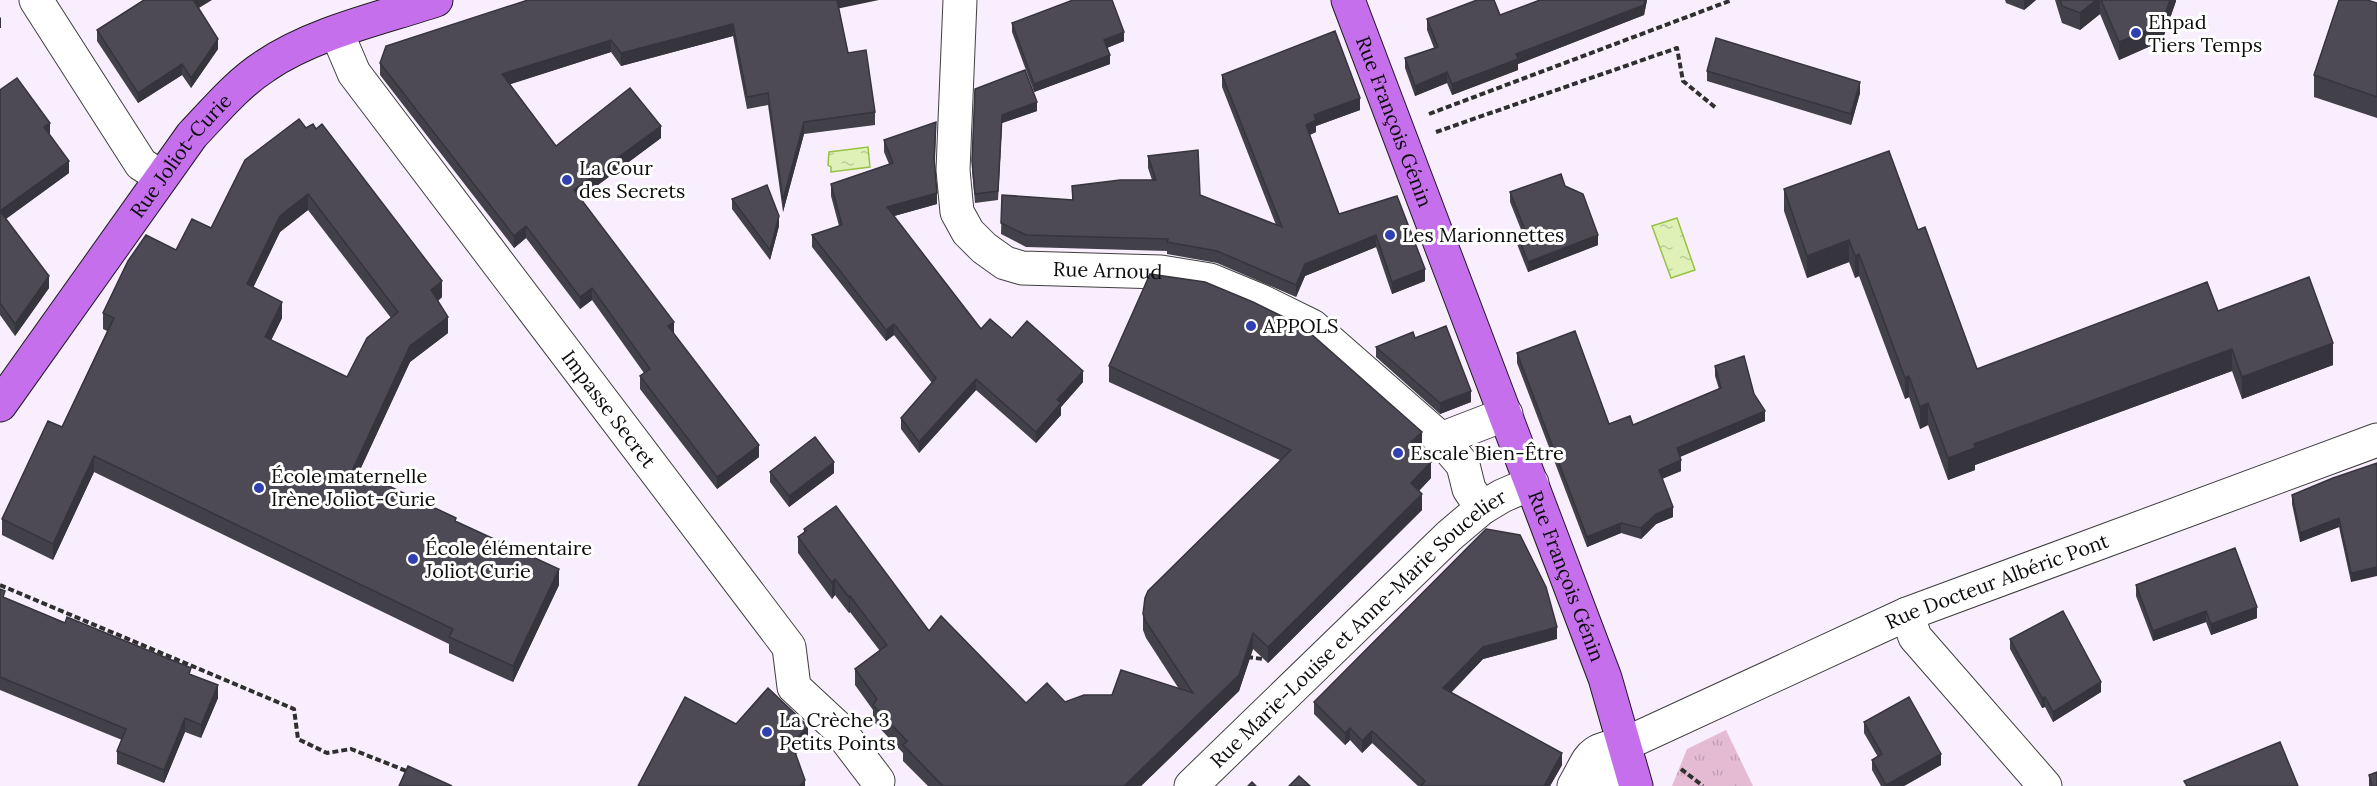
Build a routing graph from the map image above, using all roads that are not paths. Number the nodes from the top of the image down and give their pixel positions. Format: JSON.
{"nodes":[{"id":1,"x":36,"y":0,"type":"edge"},
{"id":2,"x":436,"y":0,"type":"edge"},
{"id":3,"x":960,"y":0,"type":"edge"},
{"id":4,"x":1348,"y":0,"type":"edge"},
{"id":5,"x":337,"y":33,"type":"junction"},
{"id":6,"x":161,"y":177,"type":"junction"},
{"id":7,"x":0,"y":405,"type":"edge"},
{"id":8,"x":1506,"y":414,"type":"junction"},
{"id":9,"x":1441,"y":439,"type":"junction"},
{"id":10,"x":2377,"y":440,"type":"edge"},
{"id":11,"x":1532,"y":483,"type":"junction"},
{"id":12,"x":1482,"y":508,"type":"junction"},
{"id":13,"x":1906,"y":614,"type":"junction"},
{"id":14,"x":1625,"y":744,"type":"junction"},
{"id":15,"x":878,"y":784,"type":"edge"},
{"id":16,"x":1191,"y":786,"type":"edge"},
{"id":17,"x":1575,"y":786,"type":"edge"},
{"id":18,"x":1607,"y":786,"type":"edge"},
{"id":19,"x":1636,"y":786,"type":"edge"},
{"id":20,"x":2045,"y":786,"type":"edge"}],
"edges":[{"from":1,"to":6,"type":"street"},
{"from":2,"to":5,"type":"main road","name":"Rue Joliot-Curie"},
{"from":3,"to":9,"type":"street","name":"Rue Arnoud"},
{"from":4,"to":8,"type":"main road","name":"Rue François Génin"},
{"from":5,"to":6,"type":"main road","name":"Rue Joliot-Curie"},
{"from":5,"to":15,"type":"street","name":"Impasse Secret"},
{"from":6,"to":7,"type":"main road","name":"Rue Joliot-Curie"},
{"from":8,"to":9,"type":"street"},
{"from":8,"to":11,"type":"main road","name":"Rue François Génin"},
{"from":9,"to":12,"type":"street","name":"Rue Arnoud"},
{"from":10,"to":13,"type":"street","name":"Rue Docteur Albéric Pont"},
{"from":11,"to":12,"type":"street","name":"Rue Marie-Louise et Anne-Marie Soucelier"},
{"from":11,"to":14,"type":"main road","name":"Rue François Génin"},
{"from":12,"to":16,"type":"street","name":"Rue Marie-Louise et Anne-Marie Soucelier"},
{"from":13,"to":14,"type":"street","name":"Rue Docteur Albéric Pont"},
{"from":13,"to":20,"type":"street"},
{"from":14,"to":17,"type":"street","name":"Rue Docteur Albéric Pont"},
{"from":14,"to":18,"type":"street"},
{"from":14,"to":19,"type":"main road","name":"Rue François Génin"}]}
